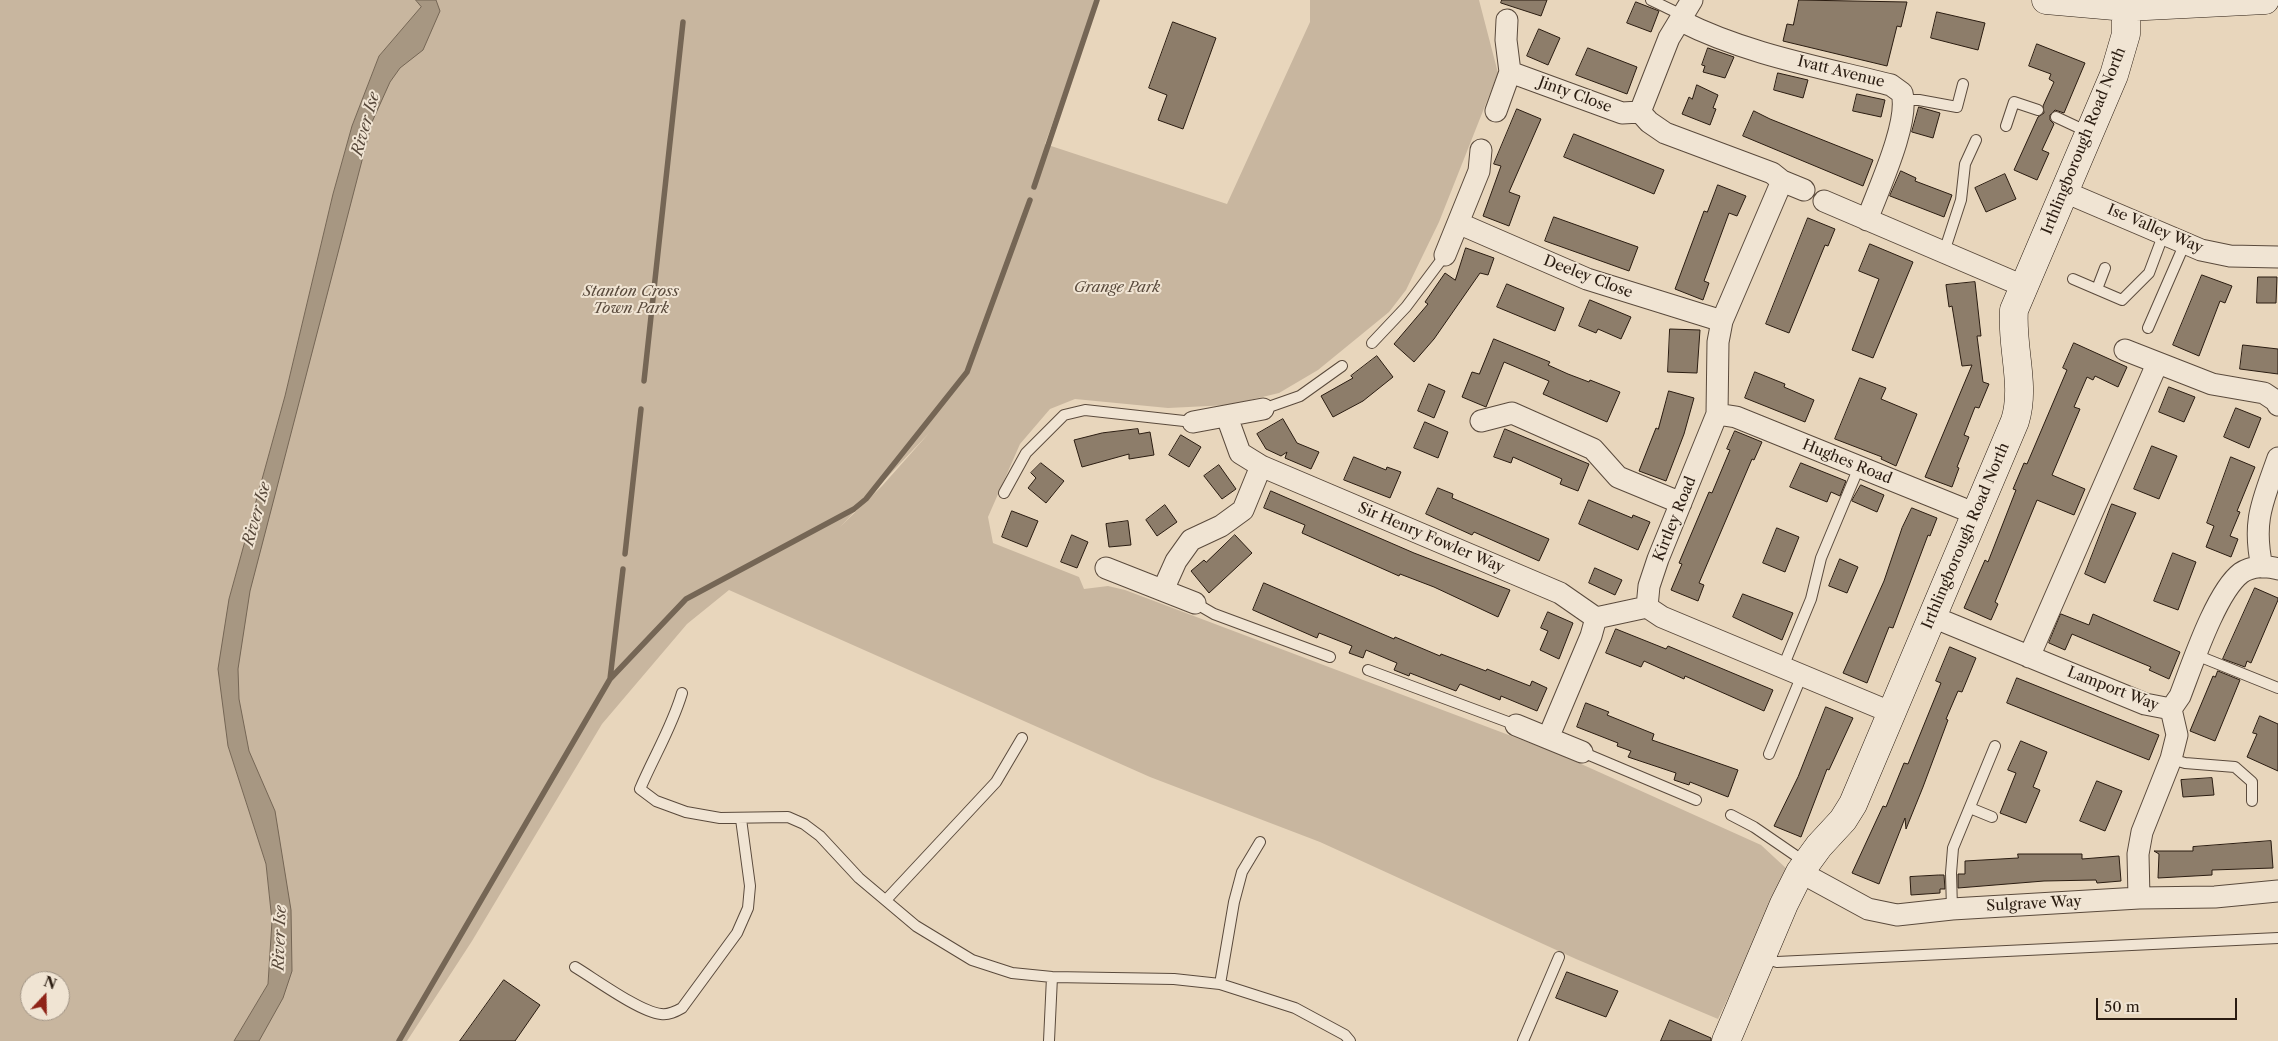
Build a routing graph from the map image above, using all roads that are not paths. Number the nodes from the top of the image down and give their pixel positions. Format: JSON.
{"nodes":[{"id":1,"x":1651,"y":0,"type":"edge"},
{"id":2,"x":2046,"y":0,"type":"edge"},
{"id":3,"x":2265,"y":0,"type":"edge"},
{"id":4,"x":2126,"y":7,"type":"junction"},
{"id":5,"x":1685,"y":12,"type":"edge"},
{"id":6,"x":1507,"y":20,"type":"dead end"},
{"id":7,"x":1510,"y":72,"type":"junction"},
{"id":8,"x":1963,"y":84,"type":"dead end"},
{"id":9,"x":1904,"y":100,"type":"junction"},
{"id":10,"x":2038,"y":110,"type":"dead end"},
{"id":11,"x":1496,"y":111,"type":"dead end"},
{"id":12,"x":1640,"y":112,"type":"junction"},
{"id":13,"x":2056,"y":117,"type":"dead end"},
{"id":14,"x":2006,"y":126,"type":"dead end"},
{"id":15,"x":2088,"y":132,"type":"junction"},
{"id":16,"x":1976,"y":140,"type":"dead end"},
{"id":17,"x":1481,"y":150,"type":"dead end"},
{"id":18,"x":1782,"y":181,"type":"junction"},
{"id":19,"x":1804,"y":190,"type":"dead end"},
{"id":20,"x":2065,"y":192,"type":"junction"},
{"id":21,"x":1824,"y":201,"type":"dead end"},
{"id":22,"x":1867,"y":220,"type":"junction"},
{"id":23,"x":1458,"y":223,"type":"junction"},
{"id":24,"x":2164,"y":233,"type":"junction"},
{"id":25,"x":2185,"y":243,"type":"junction"},
{"id":26,"x":1944,"y":252,"type":"junction"},
{"id":27,"x":1445,"y":255,"type":"joint"},
{"id":28,"x":2278,"y":257,"type":"edge"},
{"id":29,"x":2105,"y":268,"type":"dead end"},
{"id":30,"x":2073,"y":279,"type":"dead end"},
{"id":31,"x":2023,"y":286,"type":"junction"},
{"id":32,"x":2097,"y":289,"type":"junction"},
{"id":33,"x":1722,"y":321,"type":"junction"},
{"id":34,"x":2148,"y":328,"type":"dead end"},
{"id":35,"x":1372,"y":342,"type":"dead end"},
{"id":36,"x":2125,"y":350,"type":"dead end"},
{"id":37,"x":2157,"y":364,"type":"junction"},
{"id":38,"x":1342,"y":366,"type":"dead end"},
{"id":39,"x":2278,"y":405,"type":"edge"},
{"id":40,"x":1263,"y":409,"type":"joint"},
{"id":41,"x":1717,"y":414,"type":"junction"},
{"id":42,"x":1227,"y":417,"type":"junction"},
{"id":43,"x":1481,"y":421,"type":"dead end"},
{"id":44,"x":1193,"y":422,"type":"joint"},
{"id":45,"x":2278,"y":458,"type":"edge"},
{"id":46,"x":1261,"y":466,"type":"junction"},
{"id":47,"x":1859,"y":466,"type":"junction"},
{"id":48,"x":1004,"y":494,"type":"dead end"},
{"id":49,"x":1681,"y":503,"type":"junction"},
{"id":50,"x":1976,"y":514,"type":"junction"},
{"id":51,"x":1106,"y":568,"type":"dead end"},
{"id":52,"x":2270,"y":568,"type":"edge"},
{"id":53,"x":1163,"y":590,"type":"junction"},
{"id":54,"x":1195,"y":603,"type":"joint"},
{"id":55,"x":1647,"y":607,"type":"junction"},
{"id":56,"x":1933,"y":617,"type":"junction"},
{"id":57,"x":1596,"y":618,"type":"junction"},
{"id":58,"x":2196,"y":655,"type":"junction"},
{"id":59,"x":1330,"y":657,"type":"dead end"},
{"id":60,"x":2029,"y":657,"type":"junction"},
{"id":61,"x":1368,"y":670,"type":"dead end"},
{"id":62,"x":1792,"y":671,"type":"junction"},
{"id":63,"x":2278,"y":688,"type":"edge"},
{"id":64,"x":682,"y":693,"type":"dead end"},
{"id":65,"x":2171,"y":709,"type":"junction"},
{"id":66,"x":1890,"y":712,"type":"junction"},
{"id":67,"x":1516,"y":725,"type":"joint"},
{"id":68,"x":1022,"y":738,"type":"dead end"},
{"id":69,"x":1548,"y":738,"type":"junction"},
{"id":70,"x":1995,"y":746,"type":"dead end"},
{"id":71,"x":1582,"y":752,"type":"joint"},
{"id":72,"x":1769,"y":754,"type":"dead end"},
{"id":73,"x":2171,"y":759,"type":"junction"},
{"id":74,"x":1696,"y":800,"type":"dead end"},
{"id":75,"x":2252,"y":801,"type":"dead end"},
{"id":76,"x":1970,"y":808,"type":"junction"},
{"id":77,"x":1731,"y":815,"type":"dead end"},
{"id":78,"x":1992,"y":817,"type":"dead end"},
{"id":79,"x":741,"y":819,"type":"junction"},
{"id":80,"x":1260,"y":842,"type":"dead end"},
{"id":81,"x":1803,"y":868,"type":"junction"},
{"id":82,"x":2278,"y":891,"type":"edge"},
{"id":83,"x":2139,"y":898,"type":"junction"},
{"id":84,"x":886,"y":900,"type":"junction"},
{"id":85,"x":1952,"y":909,"type":"junction"},
{"id":86,"x":2278,"y":938,"type":"edge"},
{"id":87,"x":1559,"y":957,"type":"dead end"},
{"id":88,"x":1762,"y":958,"type":"junction"},
{"id":89,"x":575,"y":967,"type":"dead end"},
{"id":90,"x":1052,"y":977,"type":"junction"},
{"id":91,"x":1220,"y":984,"type":"junction"},
{"id":92,"x":1049,"y":1041,"type":"edge"},
{"id":93,"x":1350,"y":1041,"type":"edge"},
{"id":94,"x":1523,"y":1041,"type":"edge"},
{"id":95,"x":1726,"y":1041,"type":"edge"}],
"edges":[{"from":1,"to":5,"type":"lane"},
{"from":2,"to":4,"type":"main road"},
{"from":3,"to":4,"type":"main road"},
{"from":4,"to":15,"type":"main road","name":"Irthlingborough Road North"},
{"from":5,"to":9,"type":"street","name":"Ivatt Avenue"},
{"from":5,"to":12,"type":"street"},
{"from":6,"to":7,"type":"street"},
{"from":7,"to":11,"type":"street"},
{"from":7,"to":12,"type":"street","name":"Jinty Close"},
{"from":8,"to":9,"type":"lane"},
{"from":9,"to":22,"type":"street"},
{"from":10,"to":14,"type":"lane"},
{"from":12,"to":18,"type":"street"},
{"from":13,"to":15,"type":"lane"},
{"from":15,"to":20,"type":"main road","name":"Irthlingborough Road North"},
{"from":16,"to":26,"type":"lane"},
{"from":17,"to":23,"type":"street"},
{"from":18,"to":19,"type":"street"},
{"from":18,"to":33,"type":"street","name":"Kirtley Road"},
{"from":20,"to":24,"type":"street","name":"Ise Valley Way"},
{"from":20,"to":31,"type":"main road","name":"Irthlingborough Road North"},
{"from":21,"to":22,"type":"street"},
{"from":22,"to":26,"type":"street"},
{"from":23,"to":27,"type":"street"},
{"from":23,"to":33,"type":"street","name":"Deeley Close"},
{"from":24,"to":25,"type":"street","name":"Ise Valley Way"},
{"from":24,"to":32,"type":"lane"},
{"from":25,"to":28,"type":"street","name":"Ise Valley Way"},
{"from":25,"to":34,"type":"lane"},
{"from":26,"to":31,"type":"street"},
{"from":27,"to":35,"type":"lane"},
{"from":29,"to":32,"type":"lane"},
{"from":30,"to":32,"type":"lane"},
{"from":31,"to":50,"type":"main road","name":"Irthlingborough Road North"},
{"from":33,"to":41,"type":"street","name":"Kirtley Road"},
{"from":36,"to":37,"type":"street"},
{"from":37,"to":39,"type":"street"},
{"from":37,"to":60,"type":"street"},
{"from":38,"to":40,"type":"lane"},
{"from":40,"to":42,"type":"street"},
{"from":41,"to":47,"type":"street","name":"Hughes Road"},
{"from":41,"to":49,"type":"street","name":"Kirtley Road"},
{"from":42,"to":44,"type":"street"},
{"from":42,"to":46,"type":"street","name":"Sir Henry Fowler Way"},
{"from":43,"to":49,"type":"street"},
{"from":44,"to":48,"type":"lane"},
{"from":45,"to":52,"type":"street"},
{"from":46,"to":53,"type":"street"},
{"from":46,"to":57,"type":"street","name":"Sir Henry Fowler Way"},
{"from":47,"to":50,"type":"street","name":"Hughes Road"},
{"from":47,"to":62,"type":"lane"},
{"from":49,"to":55,"type":"street","name":"Kirtley Road"},
{"from":50,"to":56,"type":"main road","name":"Irthlingborough Road North"},
{"from":51,"to":53,"type":"street"},
{"from":52,"to":58,"type":"street","name":"Lamport Way"},
{"from":53,"to":54,"type":"street"},
{"from":54,"to":59,"type":"lane"},
{"from":55,"to":57,"type":"street"},
{"from":55,"to":62,"type":"street"},
{"from":56,"to":60,"type":"street","name":"Lamport Way"},
{"from":56,"to":66,"type":"main road","name":"Irthlingborough Road North"},
{"from":57,"to":69,"type":"street"},
{"from":58,"to":63,"type":"lane"},
{"from":58,"to":65,"type":"street","name":"Lamport Way"},
{"from":60,"to":65,"type":"street","name":"Lamport Way"},
{"from":61,"to":67,"type":"lane"},
{"from":62,"to":66,"type":"street"},
{"from":62,"to":72,"type":"lane"},
{"from":64,"to":79,"type":"lane"},
{"from":65,"to":73,"type":"street"},
{"from":66,"to":81,"type":"main road","name":"Irthlingborough Road North"},
{"from":67,"to":69,"type":"street"},
{"from":68,"to":84,"type":"lane"},
{"from":69,"to":71,"type":"street"},
{"from":70,"to":76,"type":"lane"},
{"from":71,"to":74,"type":"lane"},
{"from":73,"to":75,"type":"lane"},
{"from":73,"to":83,"type":"street"},
{"from":76,"to":78,"type":"lane"},
{"from":76,"to":85,"type":"lane"},
{"from":77,"to":81,"type":"lane"},
{"from":79,"to":84,"type":"lane"},
{"from":79,"to":89,"type":"lane"},
{"from":80,"to":91,"type":"lane"},
{"from":81,"to":85,"type":"street","name":"Sulgrave Way"},
{"from":81,"to":88,"type":"main road","name":"Irthlingborough Road North"},
{"from":82,"to":83,"type":"street","name":"Sulgrave Way"},
{"from":83,"to":85,"type":"street","name":"Sulgrave Way"},
{"from":84,"to":90,"type":"lane"},
{"from":86,"to":88,"type":"lane"},
{"from":87,"to":94,"type":"lane"},
{"from":88,"to":95,"type":"main road","name":"Irthlingborough Road North"},
{"from":90,"to":91,"type":"lane"},
{"from":90,"to":92,"type":"lane"},
{"from":91,"to":93,"type":"lane"}]}
